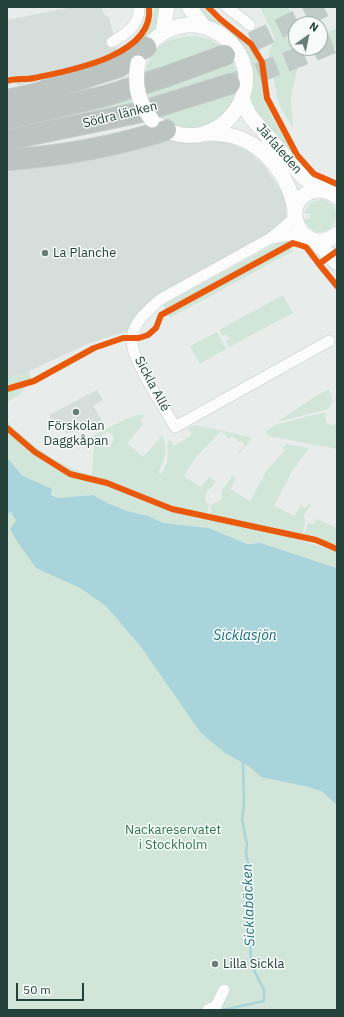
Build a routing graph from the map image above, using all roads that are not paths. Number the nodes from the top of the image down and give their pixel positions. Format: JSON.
{"nodes":[{"id":1,"x":139,"y":7,"type":"edge"},
{"id":2,"x":167,"y":7,"type":"edge"},
{"id":3,"x":189,"y":7,"type":"edge"},
{"id":4,"x":227,"y":7,"type":"edge"},
{"id":5,"x":250,"y":25,"type":"dead end"},
{"id":6,"x":204,"y":27,"type":"junction"},
{"id":7,"x":163,"y":32,"type":"junction"},
{"id":8,"x":112,"y":42,"type":"dead end"},
{"id":9,"x":142,"y":55,"type":"junction"},
{"id":10,"x":225,"y":55,"type":"tunnel mouth"},
{"id":11,"x":236,"y":91,"type":"junction"},
{"id":12,"x":7,"y":100,"type":"edge"},
{"id":13,"x":7,"y":118,"type":"edge"},
{"id":14,"x":159,"y":125,"type":"junction"},
{"id":15,"x":209,"y":133,"type":"junction"},
{"id":16,"x":7,"y":140,"type":"edge"},
{"id":17,"x":7,"y":160,"type":"edge"},
{"id":18,"x":333,"y":194,"type":"edge"},
{"id":19,"x":295,"y":216,"type":"junction"},
{"id":20,"x":337,"y":234,"type":"edge"},
{"id":21,"x":271,"y":238,"type":"junction"},
{"id":22,"x":310,"y":238,"type":"junction"},
{"id":23,"x":337,"y":263,"type":"edge"},
{"id":24,"x":329,"y":341,"type":"dead end"},
{"id":25,"x":224,"y":990,"type":"dead end"},
{"id":26,"x":208,"y":1010,"type":"edge"}],
"edges":[{"from":1,"to":8,"type":"street"},
{"from":2,"to":7,"type":"main road"},
{"from":3,"to":6,"type":"main road"},
{"from":4,"to":5,"type":"street"},
{"from":6,"to":7,"type":"main road"},
{"from":6,"to":11,"type":"main road"},
{"from":7,"to":9,"type":"main road"},
{"from":9,"to":12,"type":"highway"},
{"from":9,"to":14,"type":"main road","bridge":true},
{"from":10,"to":13,"type":"highway","name":"Södra länken"},
{"from":11,"to":15,"type":"main road"},
{"from":11,"to":16,"type":"highway","name":"Södra länken"},
{"from":11,"to":18,"type":"main road","name":"Järlaleden"},
{"from":14,"to":15,"type":"main road"},
{"from":14,"to":17,"type":"highway"},
{"from":15,"to":19,"type":"main road","name":"Järlaleden"},
{"from":18,"to":19,"type":"main road"},
{"from":19,"to":21,"type":"street","name":"Sickla Allé"},
{"from":19,"to":22,"type":"main road","name":"Järlaleden"},
{"from":20,"to":22,"type":"main road"},
{"from":21,"to":22,"type":"street","name":"Sickla Allé"},
{"from":21,"to":24,"type":"street","name":"Sickla Allé"},
{"from":22,"to":23,"type":"main road"},
{"from":25,"to":26,"type":"street"}]}
